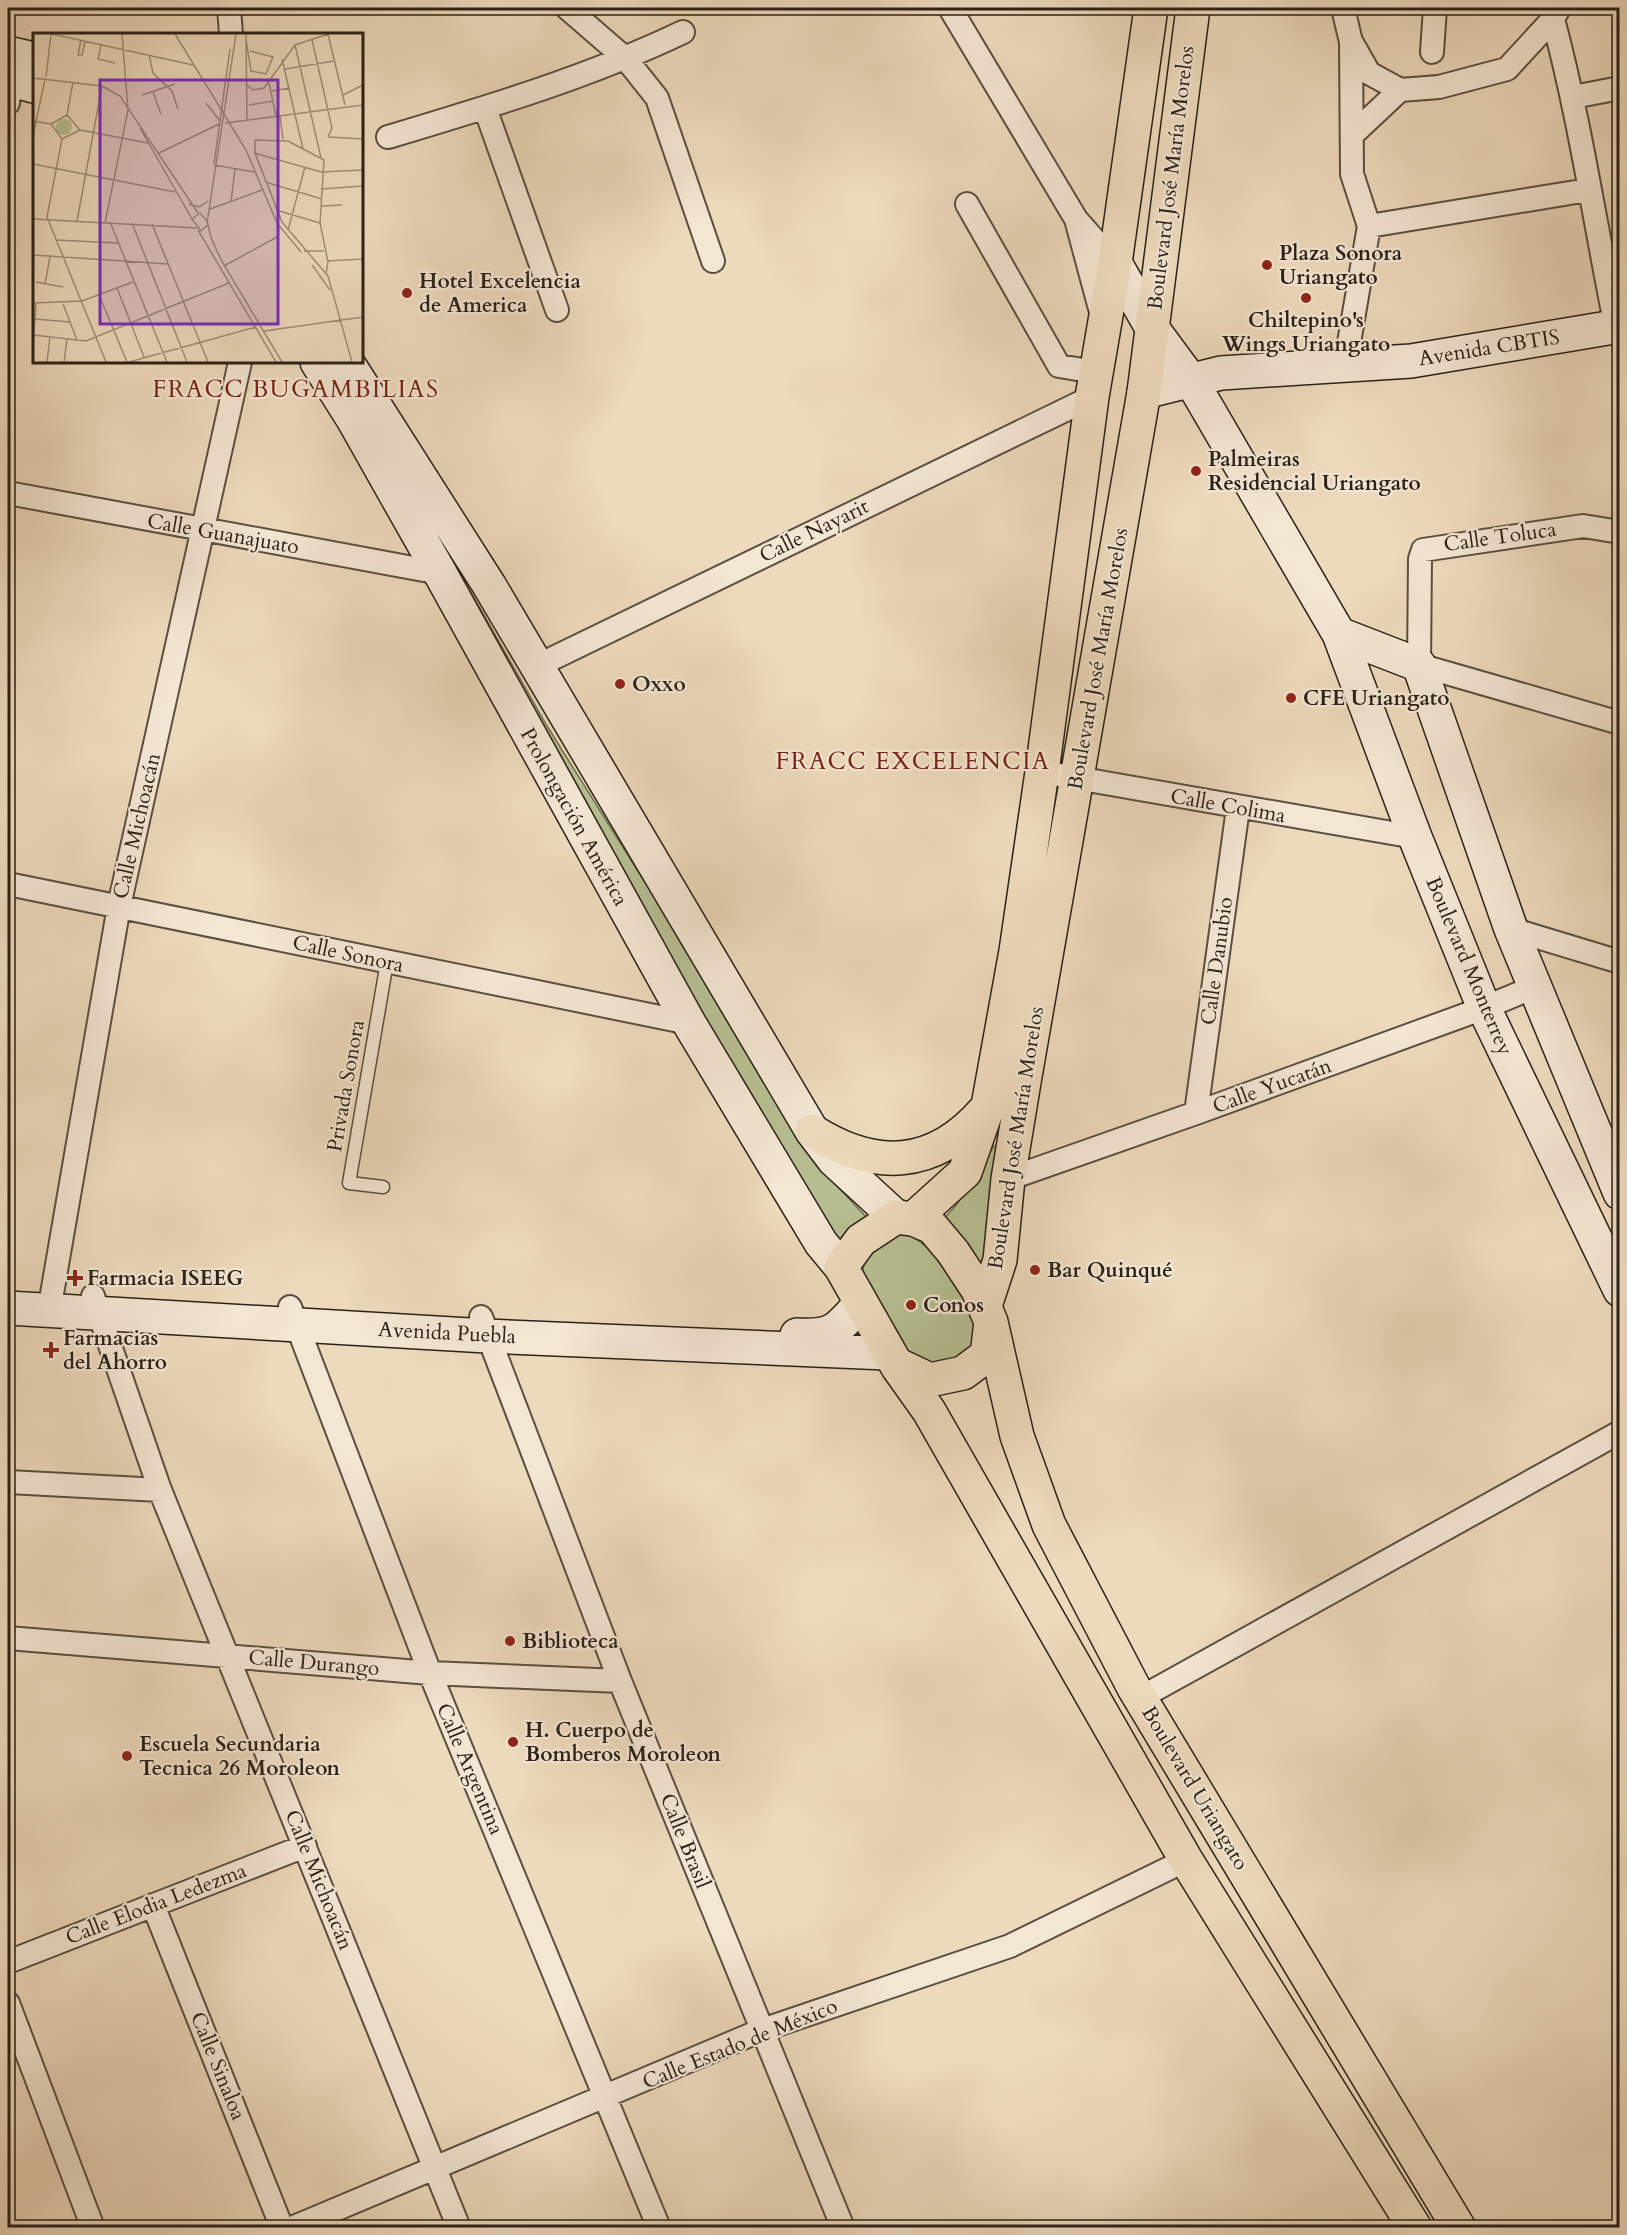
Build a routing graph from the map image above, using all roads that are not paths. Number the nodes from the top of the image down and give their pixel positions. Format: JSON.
{"nodes":[{"id":1,"x":229,"y":8,"type":"edge"},
{"id":2,"x":567,"y":8,"type":"edge"},
{"id":3,"x":950,"y":8,"type":"edge"},
{"id":4,"x":1151,"y":8,"type":"edge"},
{"id":5,"x":1192,"y":8,"type":"edge"},
{"id":6,"x":1343,"y":8,"type":"edge"},
{"id":7,"x":1435,"y":8,"type":"edge"},
{"id":8,"x":1556,"y":13,"type":"edge"},
{"id":9,"x":683,"y":32,"type":"dead end"},
{"id":10,"x":231,"y":33,"type":"edge"},
{"id":11,"x":1351,"y":42,"type":"junction"},
{"id":12,"x":1432,"y":52,"type":"dead end"},
{"id":13,"x":626,"y":59,"type":"junction"},
{"id":14,"x":1620,"y":88,"type":"edge"},
{"id":15,"x":1400,"y":90,"type":"junction"},
{"id":16,"x":1573,"y":97,"type":"junction"},
{"id":17,"x":485,"y":108,"type":"junction"},
{"id":18,"x":1352,"y":135,"type":"junction"},
{"id":19,"x":388,"y":137,"type":"dead end"},
{"id":20,"x":1588,"y":190,"type":"junction"},
{"id":21,"x":967,"y":204,"type":"dead end"},
{"id":22,"x":1076,"y":219,"type":"junction"},
{"id":23,"x":1369,"y":226,"type":"junction"},
{"id":24,"x":713,"y":261,"type":"dead end"},
{"id":25,"x":1115,"y":263,"type":"junction"},
{"id":26,"x":557,"y":310,"type":"dead end"},
{"id":27,"x":1104,"y":322,"type":"junction"},
{"id":28,"x":1618,"y":327,"type":"edge"},
{"id":29,"x":1152,"y":328,"type":"junction"},
{"id":30,"x":240,"y":363,"type":"edge"},
{"id":31,"x":318,"y":363,"type":"edge"},
{"id":32,"x":348,"y":363,"type":"edge"},
{"id":33,"x":1345,"y":366,"type":"junction"},
{"id":34,"x":1192,"y":382,"type":"junction"},
{"id":35,"x":1094,"y":384,"type":"junction"},
{"id":36,"x":1144,"y":392,"type":"junction"},
{"id":37,"x":8,"y":493,"type":"edge"},
{"id":38,"x":203,"y":531,"type":"junction"},
{"id":39,"x":1620,"y":532,"type":"edge"},
{"id":40,"x":440,"y":573,"type":"junction"},
{"id":41,"x":489,"y":585,"type":"junction"},
{"id":42,"x":1339,"y":634,"type":"junction"},
{"id":43,"x":1386,"y":652,"type":"junction"},
{"id":44,"x":1419,"y":665,"type":"junction"},
{"id":45,"x":537,"y":666,"type":"junction"},
{"id":46,"x":1357,"y":682,"type":"junction"},
{"id":47,"x":1620,"y":723,"type":"edge"},
{"id":48,"x":1042,"y":772,"type":"junction"},
{"id":49,"x":1077,"y":777,"type":"junction"},
{"id":50,"x":1238,"y":808,"type":"junction"},
{"id":51,"x":1415,"y":837,"type":"junction"},
{"id":52,"x":8,"y":884,"type":"edge"},
{"id":53,"x":119,"y":906,"type":"junction"},
{"id":54,"x":1511,"y":929,"type":"junction"},
{"id":55,"x":387,"y":962,"type":"junction"},
{"id":56,"x":1620,"y":962,"type":"edge"},
{"id":57,"x":1534,"y":987,"type":"junction"},
{"id":58,"x":1484,"y":1008,"type":"junction"},
{"id":59,"x":689,"y":1023,"type":"junction"},
{"id":60,"x":988,"y":1106,"type":"junction"},
{"id":61,"x":1196,"y":1113,"type":"junction"},
{"id":62,"x":812,"y":1131,"type":"junction"},
{"id":63,"x":1008,"y":1179,"type":"junction"},
{"id":64,"x":383,"y":1187,"type":"dead end"},
{"id":65,"x":1618,"y":1187,"type":"edge"},
{"id":66,"x":905,"y":1218,"type":"junction"},
{"id":67,"x":841,"y":1268,"type":"junction"},
{"id":68,"x":8,"y":1290,"type":"edge"},
{"id":69,"x":1620,"y":1290,"type":"edge"},
{"id":70,"x":51,"y":1302,"type":"junction"},
{"id":71,"x":860,"y":1304,"type":"junction"},
{"id":72,"x":97,"y":1305,"type":"junction"},
{"id":73,"x":8,"y":1308,"type":"edge"},
{"id":74,"x":988,"y":1314,"type":"junction"},
{"id":75,"x":294,"y":1315,"type":"junction"},
{"id":76,"x":484,"y":1327,"type":"junction"},
{"id":77,"x":892,"y":1359,"type":"junction"},
{"id":78,"x":1620,"y":1432,"type":"edge"},
{"id":79,"x":8,"y":1482,"type":"edge"},
{"id":80,"x":160,"y":1490,"type":"junction"},
{"id":81,"x":8,"y":1638,"type":"edge"},
{"id":82,"x":229,"y":1656,"type":"junction"},
{"id":83,"x":430,"y":1673,"type":"junction"},
{"id":84,"x":620,"y":1681,"type":"junction"},
{"id":85,"x":1140,"y":1698,"type":"junction"},
{"id":86,"x":305,"y":1846,"type":"junction"},
{"id":87,"x":1186,"y":1860,"type":"junction"},
{"id":88,"x":153,"y":1905,"type":"junction"},
{"id":89,"x":8,"y":1962,"type":"edge"},
{"id":90,"x":8,"y":2003,"type":"edge"},
{"id":91,"x":762,"y":2030,"type":"junction"},
{"id":92,"x":606,"y":2098,"type":"junction"},
{"id":93,"x":434,"y":2170,"type":"junction"},
{"id":94,"x":93,"y":2228,"type":"edge"},
{"id":95,"x":282,"y":2228,"type":"edge"},
{"id":96,"x":292,"y":2228,"type":"edge"},
{"id":97,"x":459,"y":2228,"type":"edge"},
{"id":98,"x":659,"y":2228,"type":"edge"},
{"id":99,"x":843,"y":2228,"type":"edge"},
{"id":100,"x":1415,"y":2228,"type":"edge"},
{"id":101,"x":1459,"y":2228,"type":"edge"}],
"edges":[{"from":1,"to":10,"type":"street"},
{"from":2,"to":13,"type":"street"},
{"from":3,"to":22,"type":"street"},
{"from":4,"to":25,"type":"main road","name":"Boulevard José María Morelos"},
{"from":5,"to":29,"type":"main road","name":"Boulevard José María Morelos"},
{"from":6,"to":11,"type":"street"},
{"from":7,"to":12,"type":"street"},
{"from":8,"to":15,"type":"street"},
{"from":8,"to":16,"type":"street"},
{"from":9,"to":13,"type":"street"},
{"from":11,"to":15,"type":"street"},
{"from":11,"to":18,"type":"street"},
{"from":13,"to":17,"type":"street"},
{"from":13,"to":24,"type":"street"},
{"from":14,"to":16,"type":"street"},
{"from":15,"to":18,"type":"street"},
{"from":16,"to":20,"type":"street"},
{"from":17,"to":19,"type":"street"},
{"from":17,"to":26,"type":"street"},
{"from":18,"to":23,"type":"street"},
{"from":20,"to":23,"type":"street"},
{"from":20,"to":28,"type":"street"},
{"from":21,"to":35,"type":"street"},
{"from":22,"to":25,"type":"street"},
{"from":22,"to":27,"type":"street"},
{"from":23,"to":33,"type":"street"},
{"from":25,"to":27,"type":"main road","name":"Boulevard José María Morelos"},
{"from":25,"to":29,"type":"street","name":"Boulevard Monterrey"},
{"from":27,"to":29,"type":"main road"},
{"from":27,"to":35,"type":"main road","name":"Boulevard José María Morelos"},
{"from":28,"to":33,"type":"street","name":"Avenida CBTIS"},
{"from":29,"to":34,"type":"street","name":"Boulevard Monterrey"},
{"from":29,"to":36,"type":"main road","name":"Boulevard José María Morelos"},
{"from":30,"to":38,"type":"street","name":"Calle Michoacán"},
{"from":31,"to":40,"type":"street","name":"Prolongación América"},
{"from":32,"to":41,"type":"street","name":"Prolongación América"},
{"from":33,"to":34,"type":"street","name":"Avenida CBTIS"},
{"from":34,"to":36,"type":"street","name":"Avenida CBTIS"},
{"from":34,"to":42,"type":"street","name":"Boulevard Monterrey"},
{"from":35,"to":36,"type":"main road"},
{"from":35,"to":45,"type":"street","name":"Calle Nayarit"},
{"from":35,"to":48,"type":"main road","name":"Boulevard José María Morelos"},
{"from":36,"to":49,"type":"main road","name":"Boulevard José María Morelos"},
{"from":37,"to":38,"type":"street","name":"Calle Guanajuato"},
{"from":38,"to":40,"type":"street","name":"Calle Guanajuato"},
{"from":38,"to":53,"type":"street","name":"Calle Michoacán"},
{"from":39,"to":44,"type":"street","name":"Calle Toluca"},
{"from":40,"to":41,"type":"street"},
{"from":40,"to":59,"type":"street","name":"Prolongación América"},
{"from":41,"to":45,"type":"street","name":"Prolongación América"},
{"from":42,"to":43,"type":"street"},
{"from":42,"to":46,"type":"street","name":"Boulevard Monterrey"},
{"from":43,"to":44,"type":"street"},
{"from":43,"to":46,"type":"street"},
{"from":44,"to":47,"type":"street"},
{"from":44,"to":54,"type":"street"},
{"from":45,"to":62,"type":"street","name":"Prolongación América"},
{"from":46,"to":51,"type":"street","name":"Boulevard Monterrey"},
{"from":48,"to":49,"type":"street","name":"Calle Colima"},
{"from":48,"to":60,"type":"main road","name":"Boulevard José María Morelos"},
{"from":49,"to":50,"type":"street","name":"Calle Colima"},
{"from":49,"to":63,"type":"main road","name":"Boulevard José María Morelos"},
{"from":50,"to":51,"type":"street","name":"Calle Colima"},
{"from":50,"to":61,"type":"street","name":"Calle Danubio"},
{"from":51,"to":58,"type":"street","name":"Boulevard Monterrey"},
{"from":52,"to":53,"type":"street","name":"Calle Sonora"},
{"from":53,"to":55,"type":"street","name":"Calle Sonora"},
{"from":53,"to":70,"type":"street","name":"Calle Michoacán"},
{"from":54,"to":56,"type":"street"},
{"from":54,"to":57,"type":"street"},
{"from":55,"to":59,"type":"street","name":"Calle Sonora"},
{"from":55,"to":64,"type":"lane","name":"Privada Sonora"},
{"from":57,"to":58,"type":"street","name":"Calle Yucatán"},
{"from":57,"to":65,"type":"street"},
{"from":58,"to":61,"type":"street","name":"Calle Yucatán"},
{"from":58,"to":69,"type":"street","name":"Boulevard Monterrey"},
{"from":59,"to":67,"type":"street","name":"Prolongación América"},
{"from":60,"to":62,"type":"main road"},
{"from":60,"to":66,"type":"main road","name":"Boulevard José María Morelos"},
{"from":61,"to":63,"type":"street","name":"Calle Yucatán"},
{"from":62,"to":66,"type":"street","name":"Prolongación América"},
{"from":63,"to":74,"type":"main road","name":"Boulevard José María Morelos"},
{"from":66,"to":67,"type":"main road"},
{"from":66,"to":74,"type":"main road"},
{"from":67,"to":71,"type":"main road"},
{"from":68,"to":70,"type":"street","name":"Avenida Puebla"},
{"from":70,"to":72,"type":"street","name":"Avenida Puebla"},
{"from":70,"to":73,"type":"street","name":"Avenida Puebla"},
{"from":71,"to":76,"type":"street","name":"Avenida Puebla"},
{"from":71,"to":77,"type":"main road"},
{"from":72,"to":75,"type":"street","name":"Avenida Puebla"},
{"from":72,"to":80,"type":"street","name":"Calle Michoacán"},
{"from":74,"to":77,"type":"main road"},
{"from":74,"to":85,"type":"main road","name":"Boulevard Uriangato"},
{"from":75,"to":76,"type":"street","name":"Avenida Puebla"},
{"from":75,"to":83,"type":"street","name":"Calle Argentina"},
{"from":76,"to":77,"type":"street","name":"Avenida Puebla"},
{"from":76,"to":84,"type":"street","name":"Calle Brasil"},
{"from":77,"to":87,"type":"main road","name":"Boulevard Uriangato"},
{"from":78,"to":85,"type":"street"},
{"from":79,"to":80,"type":"street"},
{"from":80,"to":82,"type":"street","name":"Calle Michoacán"},
{"from":81,"to":82,"type":"street","name":"Calle Durango"},
{"from":82,"to":83,"type":"street","name":"Calle Durango"},
{"from":82,"to":86,"type":"street","name":"Calle Michoacán"},
{"from":83,"to":84,"type":"street","name":"Calle Durango"},
{"from":83,"to":92,"type":"street","name":"Calle Argentina"},
{"from":84,"to":91,"type":"street","name":"Calle Brasil"},
{"from":85,"to":101,"type":"main road","name":"Boulevard Uriangato"},
{"from":86,"to":88,"type":"street","name":"Calle Elodia Ledezma"},
{"from":86,"to":93,"type":"street","name":"Calle Michoacán"},
{"from":87,"to":91,"type":"street","name":"Calle Estado de México"},
{"from":87,"to":100,"type":"main road","name":"Boulevard Uriangato"},
{"from":88,"to":89,"type":"street","name":"Calle Elodia Ledezma"},
{"from":88,"to":95,"type":"street","name":"Calle Sinaloa"},
{"from":90,"to":94,"type":"street"},
{"from":91,"to":92,"type":"street","name":"Calle Estado de México"},
{"from":91,"to":99,"type":"street","name":"Calle Brasil"},
{"from":92,"to":93,"type":"street","name":"Calle Estado de México"},
{"from":92,"to":98,"type":"street","name":"Calle Argentina"},
{"from":93,"to":96,"type":"street","name":"Calle Estado de México"},
{"from":93,"to":97,"type":"street","name":"Calle Michoacán"}]}
